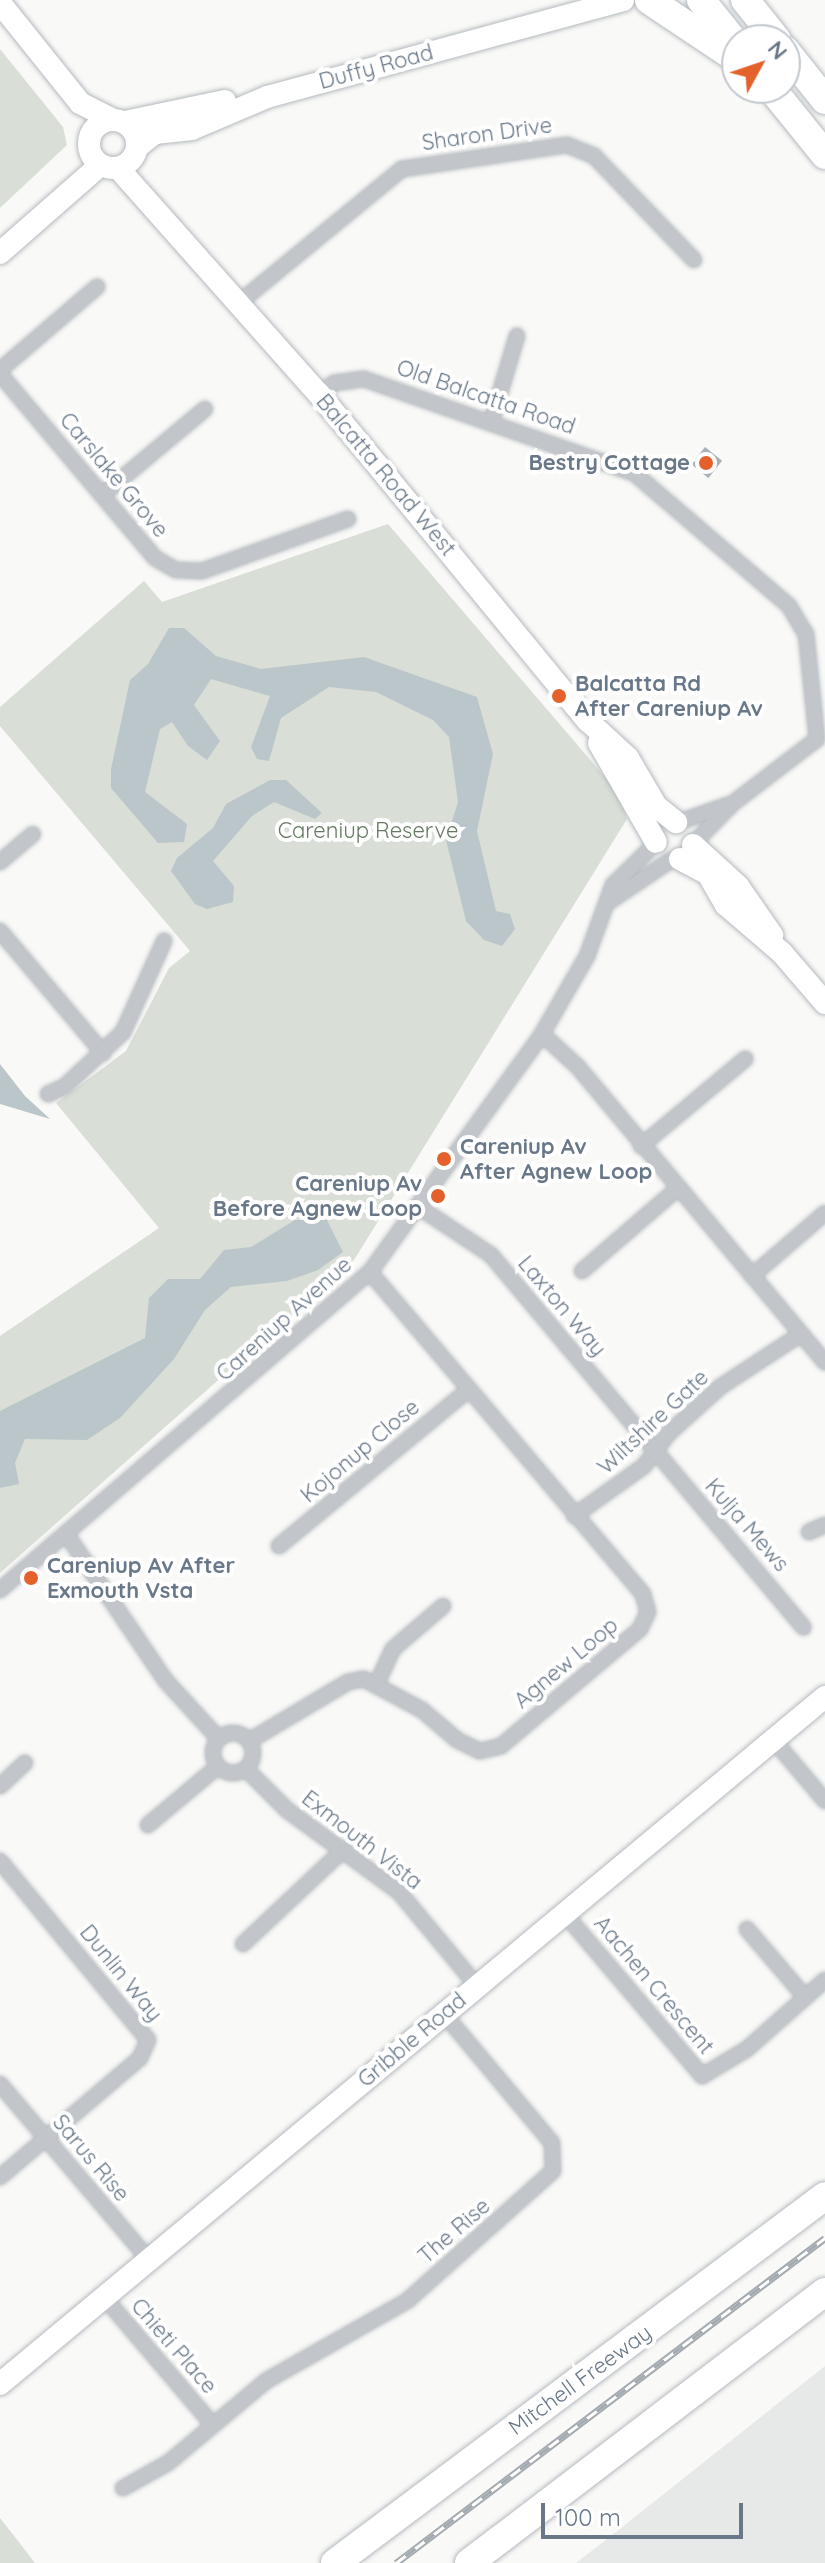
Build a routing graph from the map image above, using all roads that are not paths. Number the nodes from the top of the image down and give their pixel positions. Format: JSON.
{"nodes":[{"id":1,"x":564,"y":0,"type":"edge"},
{"id":2,"x":623,"y":0,"type":"edge"},
{"id":3,"x":649,"y":0,"type":"edge"},
{"id":4,"x":701,"y":0,"type":"edge"},
{"id":5,"x":745,"y":0,"type":"edge"},
{"id":6,"x":0,"y":3,"type":"edge"},
{"id":7,"x":0,"y":24,"type":"edge"},
{"id":8,"x":764,"y":24,"type":"edge"},
{"id":9,"x":721,"y":25,"type":"edge"},
{"id":10,"x":721,"y":48,"type":"edge"},
{"id":11,"x":801,"y":70,"type":"edge"},
{"id":12,"x":825,"y":100,"type":"edge"},
{"id":13,"x":782,"y":104,"type":"edge"},
{"id":14,"x":118,"y":121,"type":"junction"},
{"id":15,"x":112,"y":153,"type":"junction"},
{"id":16,"x":825,"y":155,"type":"edge"},
{"id":17,"x":0,"y":233,"type":"edge"},
{"id":18,"x":0,"y":253,"type":"edge"},
{"id":19,"x":694,"y":260,"type":"dead end"},
{"id":20,"x":97,"y":287,"type":"dead end"},
{"id":21,"x":240,"y":302,"type":"junction"},
{"id":22,"x":517,"y":336,"type":"dead end"},
{"id":23,"x":0,"y":372,"type":"edge"},
{"id":24,"x":319,"y":394,"type":"junction"},
{"id":25,"x":205,"y":409,"type":"dead end"},
{"id":26,"x":491,"y":423,"type":"junction"},
{"id":27,"x":102,"y":495,"type":"junction"},
{"id":28,"x":348,"y":519,"type":"dead end"},
{"id":29,"x":588,"y":721,"type":"junction"},
{"id":30,"x":732,"y":804,"type":"junction"},
{"id":31,"x":678,"y":822,"type":"junction"},
{"id":32,"x":33,"y":834,"type":"dead end"},
{"id":33,"x":675,"y":849,"type":"junction"},
{"id":34,"x":0,"y":862,"type":"edge"},
{"id":35,"x":607,"y":903,"type":"junction"},
{"id":36,"x":0,"y":931,"type":"edge"},
{"id":37,"x":164,"y":941,"type":"dead end"},
{"id":38,"x":825,"y":1003,"type":"edge"},
{"id":39,"x":542,"y":1034,"type":"junction"},
{"id":40,"x":103,"y":1053,"type":"junction"},
{"id":41,"x":745,"y":1059,"type":"dead end"},
{"id":42,"x":48,"y":1094,"type":"dead end"},
{"id":43,"x":641,"y":1146,"type":"junction"},
{"id":44,"x":678,"y":1188,"type":"junction"},
{"id":45,"x":417,"y":1206,"type":"junction"},
{"id":46,"x":825,"y":1213,"type":"edge"},
{"id":47,"x":582,"y":1271,"type":"dead end"},
{"id":48,"x":370,"y":1272,"type":"junction"},
{"id":49,"x":752,"y":1276,"type":"junction"},
{"id":50,"x":801,"y":1334,"type":"junction"},
{"id":51,"x":825,"y":1362,"type":"edge"},
{"id":52,"x":468,"y":1390,"type":"junction"},
{"id":53,"x":656,"y":1453,"type":"junction"},
{"id":54,"x":574,"y":1516,"type":"junction"},
{"id":55,"x":825,"y":1525,"type":"edge"},
{"id":56,"x":809,"y":1532,"type":"dead end"},
{"id":57,"x":67,"y":1535,"type":"junction"},
{"id":58,"x":279,"y":1546,"type":"dead end"},
{"id":59,"x":0,"y":1590,"type":"edge"},
{"id":60,"x":443,"y":1606,"type":"dead end"},
{"id":61,"x":803,"y":1627,"type":"dead end"},
{"id":62,"x":378,"y":1681,"type":"junction"},
{"id":63,"x":825,"y":1697,"type":"edge"},
{"id":64,"x":218,"y":1738,"type":"junction"},
{"id":65,"x":772,"y":1738,"type":"junction"},
{"id":66,"x":249,"y":1741,"type":"junction"},
{"id":67,"x":25,"y":1763,"type":"dead end"},
{"id":68,"x":217,"y":1767,"type":"junction"},
{"id":69,"x":246,"y":1769,"type":"junction"},
{"id":70,"x":0,"y":1786,"type":"edge"},
{"id":71,"x":825,"y":1801,"type":"edge"},
{"id":72,"x":148,"y":1825,"type":"dead end"},
{"id":73,"x":344,"y":1849,"type":"junction"},
{"id":74,"x":0,"y":1861,"type":"edge"},
{"id":75,"x":564,"y":1913,"type":"junction"},
{"id":76,"x":747,"y":1929,"type":"dead end"},
{"id":77,"x":243,"y":1944,"type":"dead end"},
{"id":78,"x":825,"y":1980,"type":"edge"},
{"id":79,"x":477,"y":1986,"type":"junction"},
{"id":80,"x":805,"y":1997,"type":"junction"},
{"id":81,"x":444,"y":2014,"type":"junction"},
{"id":82,"x":0,"y":2084,"type":"edge"},
{"id":83,"x":47,"y":2138,"type":"junction"},
{"id":84,"x":0,"y":2177,"type":"edge"},
{"id":85,"x":825,"y":2196,"type":"edge"},
{"id":86,"x":149,"y":2260,"type":"junction"},
{"id":87,"x":825,"y":2292,"type":"edge"},
{"id":88,"x":104,"y":2297,"type":"junction"},
{"id":89,"x":0,"y":2384,"type":"edge"},
{"id":90,"x":212,"y":2424,"type":"junction"},
{"id":91,"x":123,"y":2488,"type":"dead end"},
{"id":92,"x":335,"y":2563,"type":"edge"},
{"id":93,"x":469,"y":2563,"type":"edge"}],
"edges":[{"from":1,"to":14,"type":"street","name":"Duffy Road"},
{"from":2,"to":15,"type":"street","name":"Duffy Road"},
{"from":3,"to":10,"type":"highway"},
{"from":4,"to":9,"type":"highway"},
{"from":5,"to":8,"type":"highway"},
{"from":6,"to":14,"type":"street"},
{"from":7,"to":15,"type":"street"},
{"from":11,"to":12,"type":"highway"},
{"from":13,"to":16,"type":"highway"},
{"from":14,"to":15,"type":"street"},
{"from":14,"to":15,"type":"street"},
{"from":15,"to":17,"type":"street"},
{"from":15,"to":18,"type":"street"},
{"from":15,"to":21,"type":"street","name":"Balcatta Road West"},
{"from":19,"to":21,"type":"street","name":"Sharon Drive"},
{"from":20,"to":23,"type":"street"},
{"from":21,"to":24,"type":"street","name":"Balcatta Road West"},
{"from":22,"to":26,"type":"street"},
{"from":23,"to":27,"type":"street","name":"Carslake Grove"},
{"from":24,"to":26,"type":"street","name":"Old Balcatta Road"},
{"from":24,"to":29,"type":"street","name":"Balcatta Road West"},
{"from":25,"to":27,"type":"street"},
{"from":26,"to":30,"type":"street","name":"Old Balcatta Road"},
{"from":27,"to":28,"type":"street","name":"Carslake Grove"},
{"from":29,"to":31,"type":"street","name":"Balcatta Road West"},
{"from":29,"to":33,"type":"street","name":"Balcatta Road West"},
{"from":30,"to":31,"type":"street"},
{"from":30,"to":33,"type":"street"},
{"from":31,"to":33,"type":"street","name":"Balcatta Road West"},
{"from":31,"to":33,"type":"street"},
{"from":32,"to":34,"type":"street"},
{"from":33,"to":35,"type":"street"},
{"from":33,"to":35,"type":"street","name":"Careniup Avenue"},
{"from":33,"to":38,"type":"street"},
{"from":35,"to":39,"type":"street","name":"Careniup Avenue"},
{"from":36,"to":40,"type":"street"},
{"from":37,"to":40,"type":"street"},
{"from":39,"to":43,"type":"street"},
{"from":39,"to":45,"type":"street","name":"Careniup Avenue"},
{"from":40,"to":42,"type":"street"},
{"from":41,"to":43,"type":"street"},
{"from":43,"to":44,"type":"street"},
{"from":44,"to":47,"type":"street"},
{"from":44,"to":49,"type":"street"},
{"from":45,"to":48,"type":"street","name":"Careniup Avenue"},
{"from":45,"to":53,"type":"street","name":"Laxton Way"},
{"from":46,"to":49,"type":"street"},
{"from":48,"to":52,"type":"street","name":"Agnew Loop"},
{"from":48,"to":57,"type":"street","name":"Careniup Avenue"},
{"from":49,"to":50,"type":"street"},
{"from":50,"to":51,"type":"street"},
{"from":50,"to":53,"type":"street","name":"Wiltshire Gate"},
{"from":52,"to":54,"type":"street","name":"Agnew Loop"},
{"from":52,"to":58,"type":"street","name":"Kojonup Close"},
{"from":53,"to":54,"type":"street","name":"Wiltshire Gate"},
{"from":53,"to":61,"type":"street","name":"Kulja Mews"},
{"from":54,"to":62,"type":"street","name":"Agnew Loop"},
{"from":55,"to":56,"type":"street"},
{"from":57,"to":59,"type":"street","name":"Careniup Avenue"},
{"from":57,"to":64,"type":"street"},
{"from":60,"to":62,"type":"street"},
{"from":62,"to":66,"type":"street"},
{"from":63,"to":65,"type":"street","name":"Gribble Road"},
{"from":64,"to":66,"type":"street"},
{"from":64,"to":68,"type":"street"},
{"from":65,"to":71,"type":"street"},
{"from":65,"to":75,"type":"street","name":"Gribble Road"},
{"from":66,"to":69,"type":"street"},
{"from":67,"to":70,"type":"street"},
{"from":68,"to":69,"type":"street"},
{"from":68,"to":72,"type":"street"},
{"from":69,"to":73,"type":"street","name":"Exmouth Vista"},
{"from":73,"to":77,"type":"street"},
{"from":73,"to":79,"type":"street","name":"Exmouth Vista"},
{"from":74,"to":83,"type":"street","name":"Dunlin Way"},
{"from":75,"to":79,"type":"street","name":"Gribble Road"},
{"from":75,"to":80,"type":"street","name":"Aachen Crescent"},
{"from":76,"to":80,"type":"street"},
{"from":78,"to":80,"type":"street","name":"Aachen Crescent"},
{"from":79,"to":81,"type":"street","name":"Gribble Road"},
{"from":81,"to":86,"type":"street","name":"Gribble Road"},
{"from":81,"to":90,"type":"street","name":"The Rise"},
{"from":82,"to":83,"type":"street","name":"Sarus Rise"},
{"from":83,"to":84,"type":"street"},
{"from":83,"to":86,"type":"street","name":"Sarus Rise"},
{"from":85,"to":92,"type":"highway","name":"Mitchell Freeway"},
{"from":86,"to":88,"type":"street","name":"Gribble Road"},
{"from":87,"to":93,"type":"highway"},
{"from":88,"to":89,"type":"street","name":"Gribble Road"},
{"from":88,"to":90,"type":"street","name":"Chieti Place"},
{"from":90,"to":91,"type":"street"}]}
